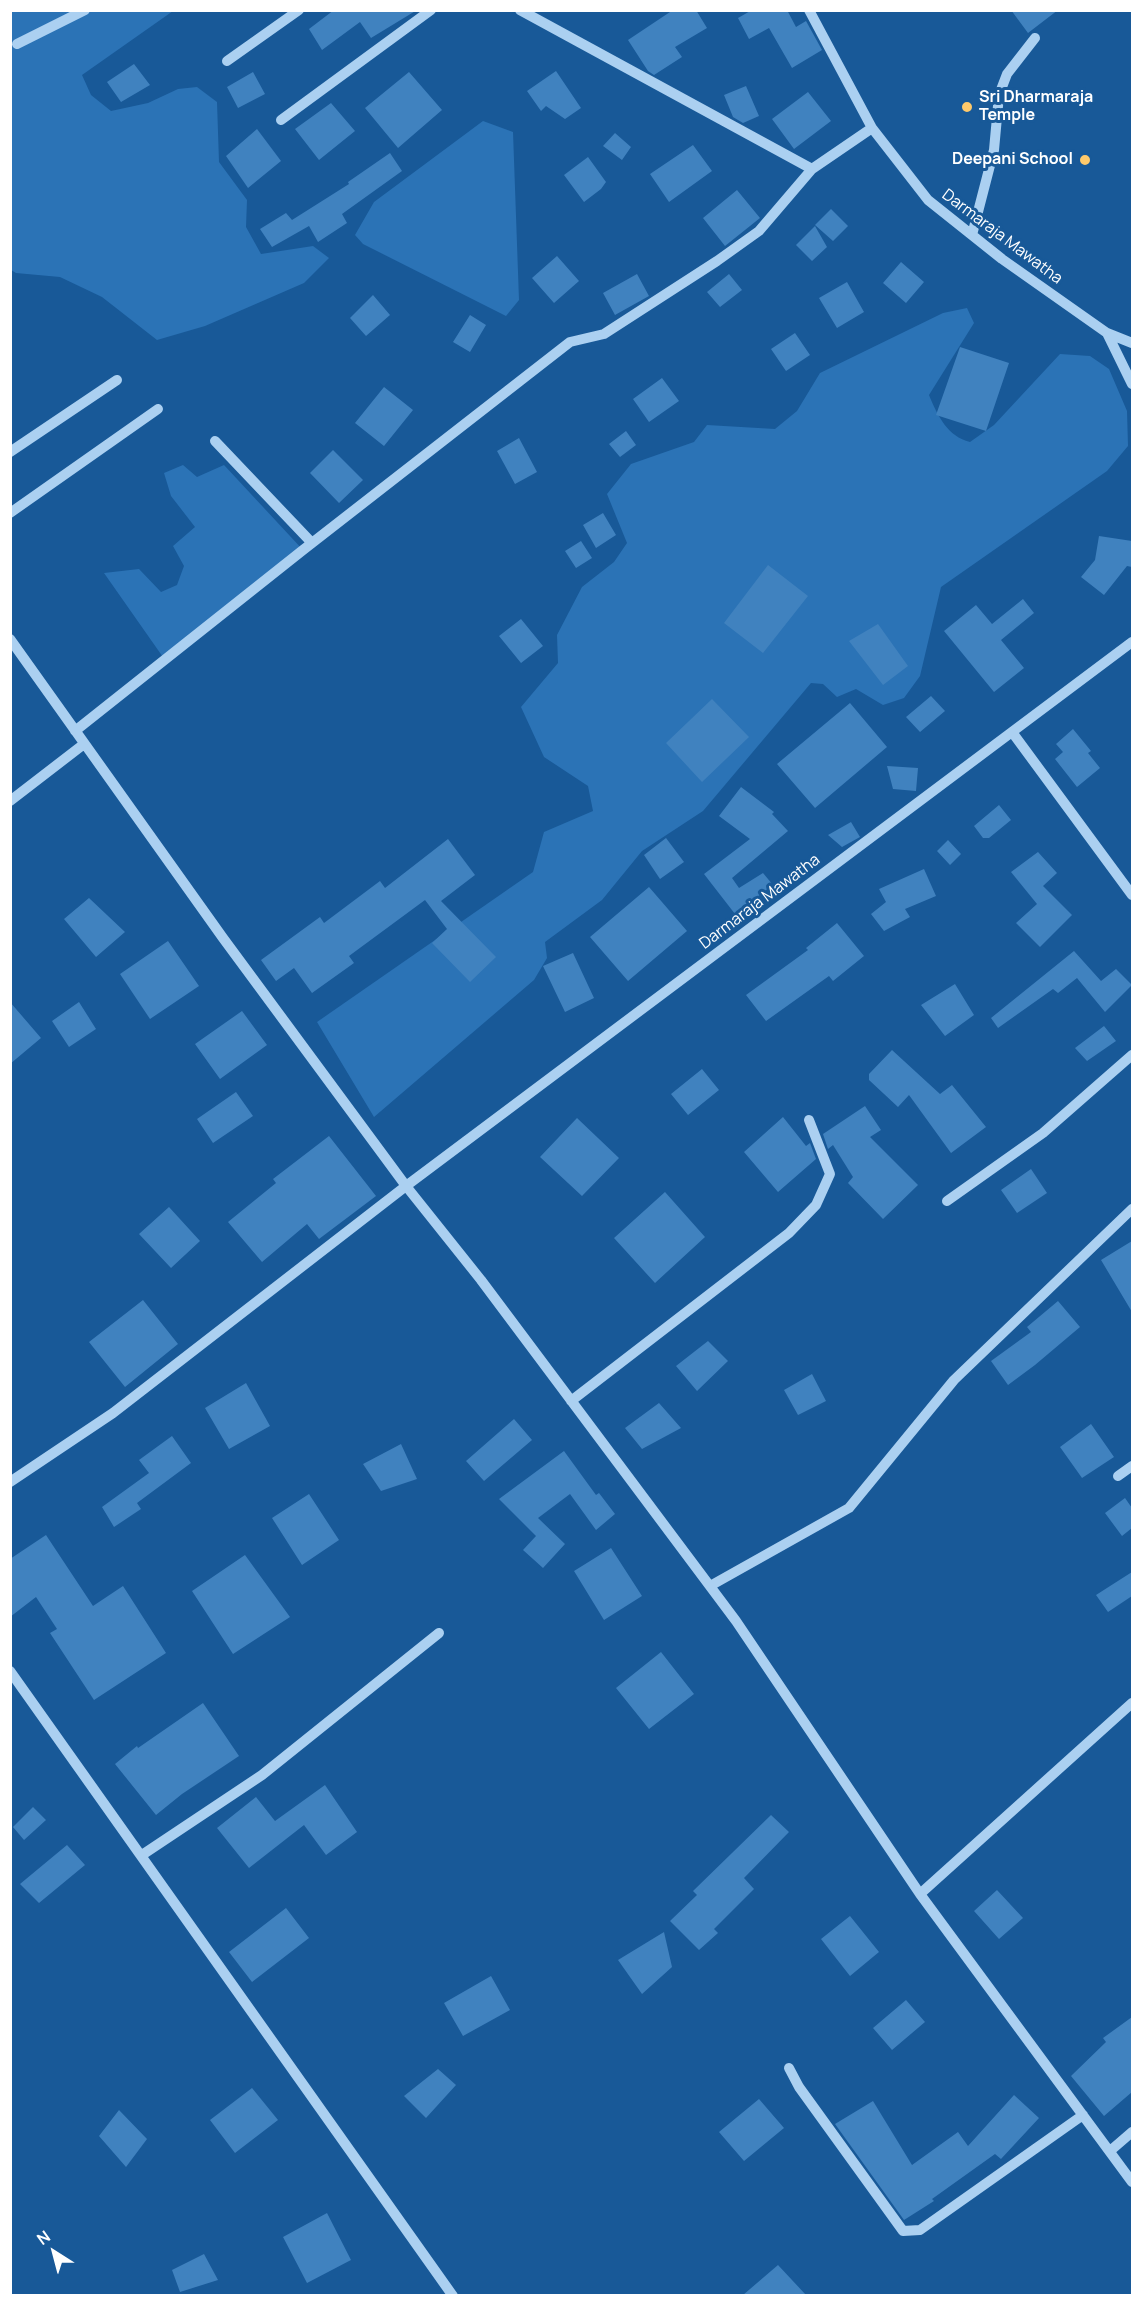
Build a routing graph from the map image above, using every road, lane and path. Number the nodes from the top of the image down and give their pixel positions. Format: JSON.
{"nodes":[{"id":1,"x":86,"y":10,"type":"edge"},
{"id":2,"x":299,"y":10,"type":"edge"},
{"id":3,"x":431,"y":10,"type":"edge"},
{"id":4,"x":520,"y":10,"type":"edge"},
{"id":5,"x":809,"y":10,"type":"edge"},
{"id":6,"x":1035,"y":38,"type":"dead end"},
{"id":7,"x":17,"y":44,"type":"dead end"},
{"id":8,"x":227,"y":61,"type":"dead end"},
{"id":9,"x":281,"y":120,"type":"dead end"},
{"id":10,"x":872,"y":128,"type":"junction"},
{"id":11,"x":812,"y":169,"type":"junction"},
{"id":12,"x":972,"y":235,"type":"junction"},
{"id":13,"x":1107,"y":333,"type":"junction"},
{"id":14,"x":1132,"y":343,"type":"edge"},
{"id":15,"x":117,"y":380,"type":"dead end"},
{"id":16,"x":1132,"y":384,"type":"edge"},
{"id":17,"x":158,"y":409,"type":"dead end"},
{"id":18,"x":215,"y":441,"type":"dead end"},
{"id":19,"x":10,"y":452,"type":"edge"},
{"id":20,"x":10,"y":513,"type":"edge"},
{"id":21,"x":312,"y":543,"type":"junction"},
{"id":22,"x":10,"y":639,"type":"edge"},
{"id":23,"x":1132,"y":642,"type":"edge"},
{"id":24,"x":75,"y":731,"type":"junction"},
{"id":25,"x":1012,"y":732,"type":"junction"},
{"id":26,"x":84,"y":744,"type":"junction"},
{"id":27,"x":10,"y":801,"type":"edge"},
{"id":28,"x":1132,"y":894,"type":"edge"},
{"id":29,"x":1132,"y":1055,"type":"edge"},
{"id":30,"x":809,"y":1120,"type":"dead end"},
{"id":31,"x":406,"y":1186,"type":"junction"},
{"id":32,"x":947,"y":1201,"type":"dead end"},
{"id":33,"x":1132,"y":1209,"type":"edge"},
{"id":34,"x":571,"y":1401,"type":"junction"},
{"id":35,"x":1132,"y":1466,"type":"edge"},
{"id":36,"x":1118,"y":1476,"type":"dead end"},
{"id":37,"x":10,"y":1482,"type":"edge"},
{"id":38,"x":710,"y":1586,"type":"junction"},
{"id":39,"x":439,"y":1633,"type":"dead end"},
{"id":40,"x":10,"y":1671,"type":"edge"},
{"id":41,"x":1132,"y":1703,"type":"edge"},
{"id":42,"x":142,"y":1855,"type":"junction"},
{"id":43,"x":920,"y":1894,"type":"junction"},
{"id":44,"x":789,"y":2068,"type":"dead end"},
{"id":45,"x":1083,"y":2115,"type":"junction"},
{"id":46,"x":1132,"y":2132,"type":"edge"},
{"id":47,"x":1110,"y":2151,"type":"junction"},
{"id":48,"x":1132,"y":2182,"type":"edge"},
{"id":49,"x":453,"y":2295,"type":"edge"}],
"edges":[{"from":1,"to":7,"type":"street"},
{"from":2,"to":8,"type":"street"},
{"from":3,"to":9,"type":"street"},
{"from":4,"to":11,"type":"street"},
{"from":5,"to":10,"type":"street","name":"Darmaraja Mawatha"},
{"from":6,"to":12,"type":"street"},
{"from":10,"to":11,"type":"street"},
{"from":10,"to":12,"type":"street","name":"Darmaraja Mawatha"},
{"from":11,"to":21,"type":"street"},
{"from":12,"to":13,"type":"street","name":"Darmaraja Mawatha"},
{"from":13,"to":14,"type":"street"},
{"from":13,"to":16,"type":"street","name":"Darmaraja Mawatha"},
{"from":15,"to":19,"type":"street"},
{"from":17,"to":20,"type":"street"},
{"from":18,"to":21,"type":"street"},
{"from":21,"to":24,"type":"street"},
{"from":22,"to":24,"type":"street"},
{"from":23,"to":25,"type":"street","name":"Darmaraja Mawatha"},
{"from":24,"to":26,"type":"street"},
{"from":25,"to":28,"type":"street"},
{"from":25,"to":31,"type":"street","name":"Darmaraja Mawatha"},
{"from":26,"to":27,"type":"street"},
{"from":26,"to":31,"type":"street"},
{"from":29,"to":32,"type":"street"},
{"from":30,"to":34,"type":"street"},
{"from":31,"to":34,"type":"street"},
{"from":31,"to":37,"type":"street","name":"Darmaraja Mawatha"},
{"from":33,"to":38,"type":"street"},
{"from":34,"to":38,"type":"street"},
{"from":35,"to":36,"type":"street"},
{"from":38,"to":43,"type":"street"},
{"from":39,"to":42,"type":"street"},
{"from":40,"to":42,"type":"street"},
{"from":41,"to":43,"type":"street"},
{"from":42,"to":49,"type":"street"},
{"from":43,"to":45,"type":"street"},
{"from":44,"to":45,"type":"street"},
{"from":45,"to":47,"type":"street"},
{"from":46,"to":47,"type":"street"},
{"from":47,"to":48,"type":"street"}]}
